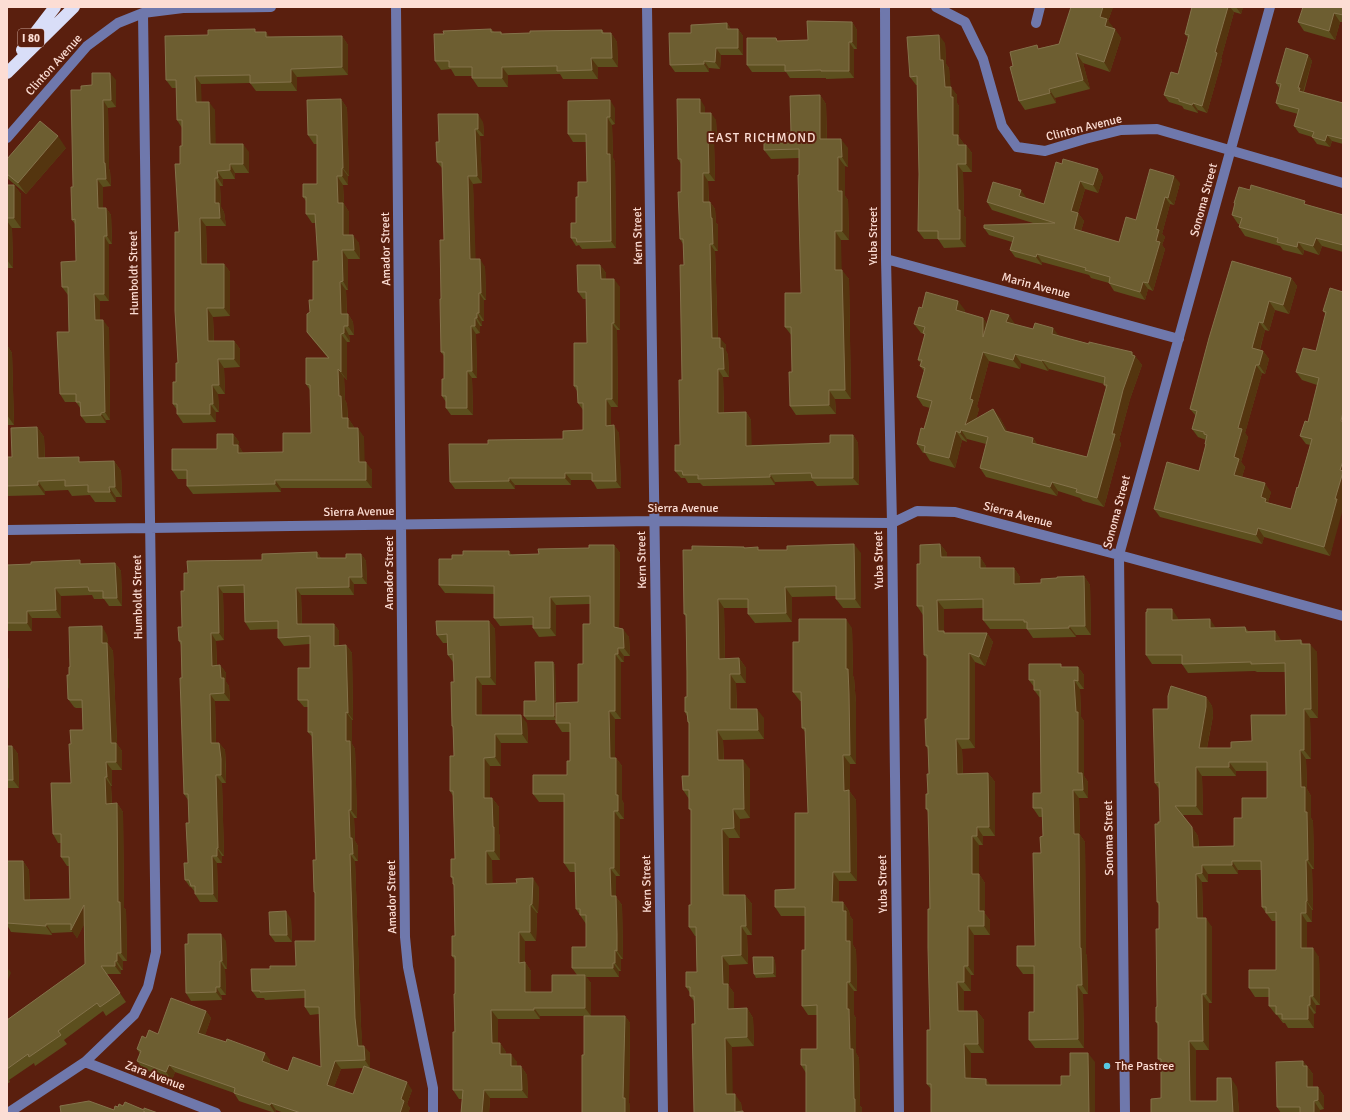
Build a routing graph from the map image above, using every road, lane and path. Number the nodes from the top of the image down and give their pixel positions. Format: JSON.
{"nodes":[{"id":1,"x":55,"y":7,"type":"edge"},
{"id":2,"x":74,"y":7,"type":"edge"},
{"id":3,"x":271,"y":7,"type":"edge"},
{"id":4,"x":396,"y":7,"type":"edge"},
{"id":5,"x":647,"y":7,"type":"edge"},
{"id":6,"x":885,"y":7,"type":"edge"},
{"id":7,"x":936,"y":7,"type":"edge"},
{"id":8,"x":1040,"y":7,"type":"edge"},
{"id":9,"x":1270,"y":7,"type":"edge"},
{"id":10,"x":143,"y":14,"type":"junction"},
{"id":11,"x":1036,"y":23,"type":"dead end"},
{"id":12,"x":7,"y":70,"type":"edge"},
{"id":13,"x":7,"y":73,"type":"edge"},
{"id":14,"x":7,"y":138,"type":"edge"},
{"id":15,"x":1231,"y":150,"type":"junction"},
{"id":16,"x":1343,"y":183,"type":"edge"},
{"id":17,"x":886,"y":259,"type":"junction"},
{"id":18,"x":1179,"y":339,"type":"junction"},
{"id":19,"x":655,"y":521,"type":"junction"},
{"id":20,"x":892,"y":523,"type":"junction"},
{"id":21,"x":402,"y":525,"type":"junction"},
{"id":22,"x":150,"y":528,"type":"junction"},
{"id":23,"x":7,"y":530,"type":"edge"},
{"id":24,"x":1119,"y":555,"type":"junction"},
{"id":25,"x":1343,"y":616,"type":"edge"},
{"id":26,"x":85,"y":1062,"type":"junction"},
{"id":27,"x":8,"y":1113,"type":"edge"},
{"id":28,"x":216,"y":1113,"type":"edge"},
{"id":29,"x":433,"y":1113,"type":"edge"},
{"id":30,"x":663,"y":1113,"type":"edge"},
{"id":31,"x":899,"y":1113,"type":"edge"},
{"id":32,"x":1125,"y":1113,"type":"edge"}],
"edges":[{"from":1,"to":12,"type":"highway","number":"I 80"},
{"from":2,"to":13,"type":"highway"},
{"from":3,"to":10,"type":"street","name":"Clinton Avenue"},
{"from":4,"to":21,"type":"street","name":"Amador Street"},
{"from":5,"to":19,"type":"street","name":"Kern Street"},
{"from":6,"to":17,"type":"street","name":"Yuba Street"},
{"from":7,"to":15,"type":"street","name":"Clinton Avenue"},
{"from":8,"to":11,"type":"street"},
{"from":9,"to":15,"type":"street","name":"Sonoma Street"},
{"from":10,"to":14,"type":"street","name":"Clinton Avenue"},
{"from":10,"to":22,"type":"street","name":"Humboldt Street"},
{"from":15,"to":16,"type":"street","name":"Clinton Avenue"},
{"from":15,"to":18,"type":"street","name":"Sonoma Street"},
{"from":17,"to":18,"type":"street","name":"Marin Avenue"},
{"from":17,"to":20,"type":"street","name":"Yuba Street"},
{"from":18,"to":24,"type":"street","name":"Sonoma Street"},
{"from":19,"to":20,"type":"street","name":"Sierra Avenue"},
{"from":19,"to":21,"type":"street","name":"Sierra Avenue"},
{"from":19,"to":30,"type":"street","name":"Kern Street"},
{"from":20,"to":24,"type":"street","name":"Sierra Avenue"},
{"from":20,"to":31,"type":"street","name":"Yuba Street"},
{"from":21,"to":22,"type":"street","name":"Sierra Avenue"},
{"from":21,"to":29,"type":"street","name":"Amador Street"},
{"from":22,"to":23,"type":"street","name":"Sierra Avenue"},
{"from":22,"to":26,"type":"street","name":"Humboldt Street"},
{"from":24,"to":25,"type":"street","name":"Sierra Avenue"},
{"from":24,"to":32,"type":"street","name":"Sonoma Street"},
{"from":26,"to":27,"type":"street","name":"Humboldt Street"},
{"from":26,"to":28,"type":"street","name":"Zara Avenue"}]}
